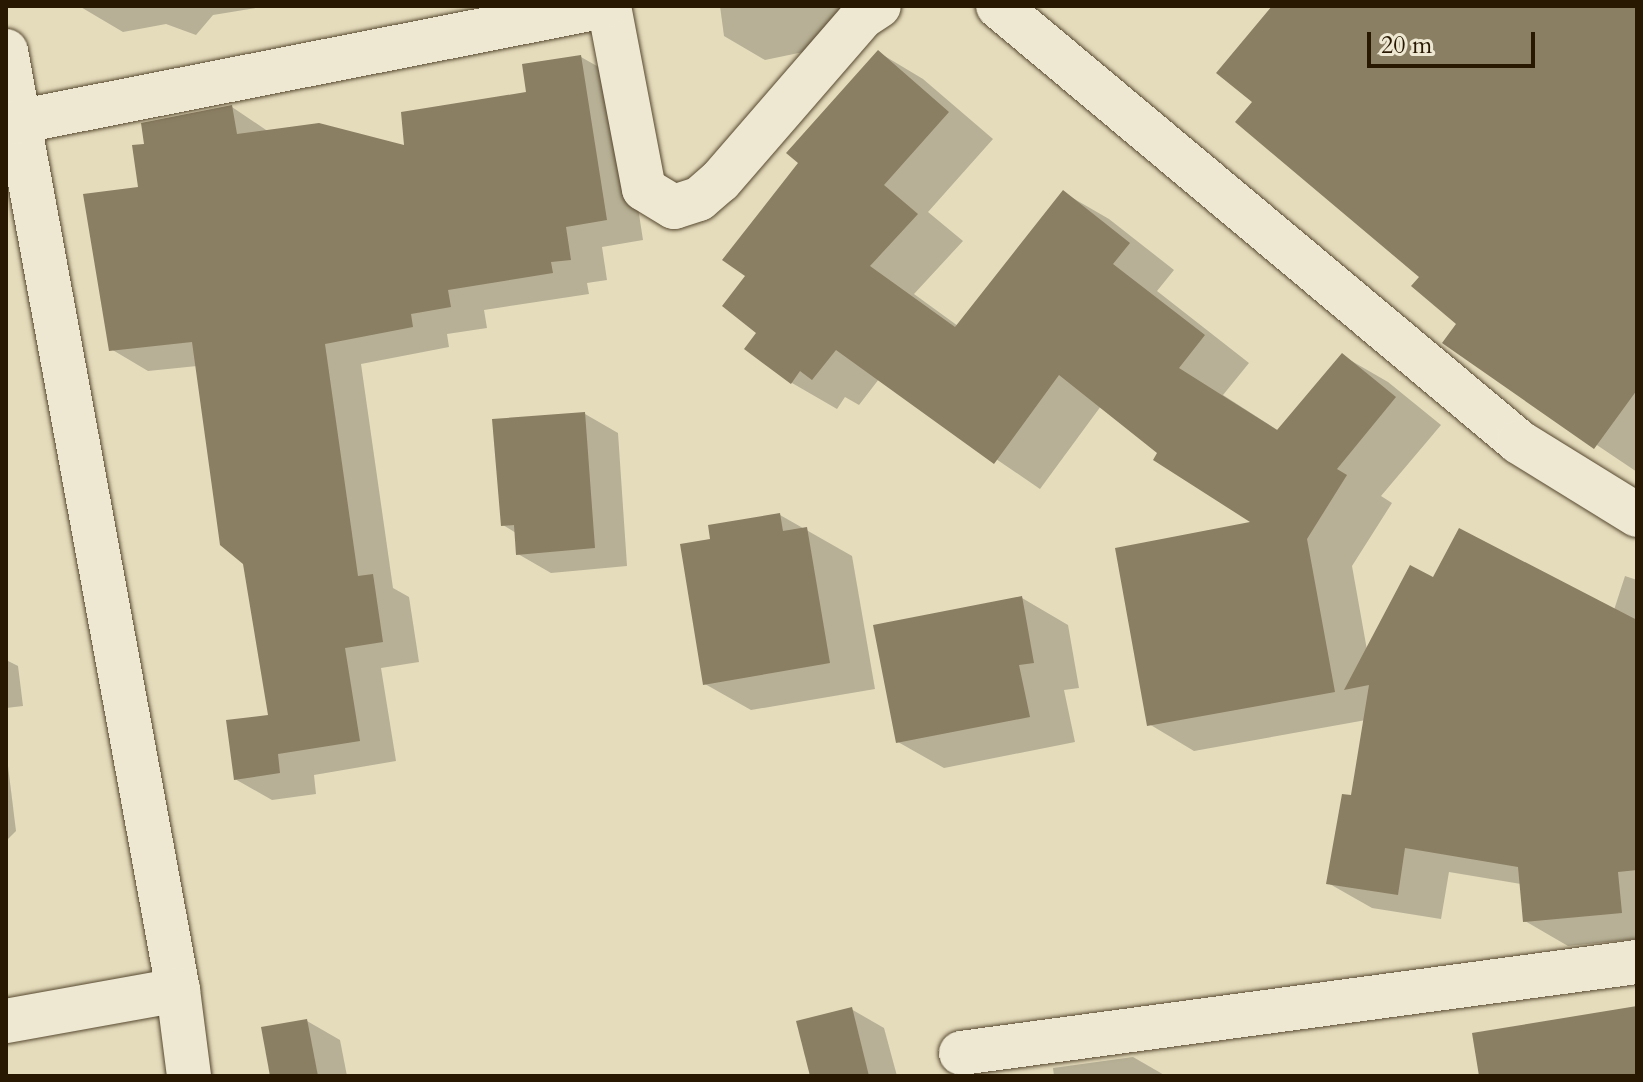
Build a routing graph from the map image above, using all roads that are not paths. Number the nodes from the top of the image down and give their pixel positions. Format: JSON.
{"nodes":[{"id":1,"x":607,"y":6,"type":"edge"},
{"id":2,"x":879,"y":6,"type":"edge"},
{"id":3,"x":998,"y":6,"type":"edge"},
{"id":4,"x":6,"y":51,"type":"edge"},
{"id":5,"x":17,"y":122,"type":"junction"},
{"id":6,"x":1637,"y":515,"type":"edge"},
{"id":7,"x":1637,"y":962,"type":"edge"},
{"id":8,"x":178,"y":990,"type":"junction"},
{"id":9,"x":6,"y":1021,"type":"edge"},
{"id":10,"x":961,"y":1053,"type":"dead end"},
{"id":11,"x":189,"y":1076,"type":"edge"}],
"edges":[{"from":1,"to":2,"type":"street"},
{"from":1,"to":5,"type":"street"},
{"from":3,"to":6,"type":"street"},
{"from":4,"to":5,"type":"street"},
{"from":5,"to":8,"type":"street"},
{"from":7,"to":10,"type":"street"},
{"from":8,"to":9,"type":"street"},
{"from":8,"to":11,"type":"street"}]}
